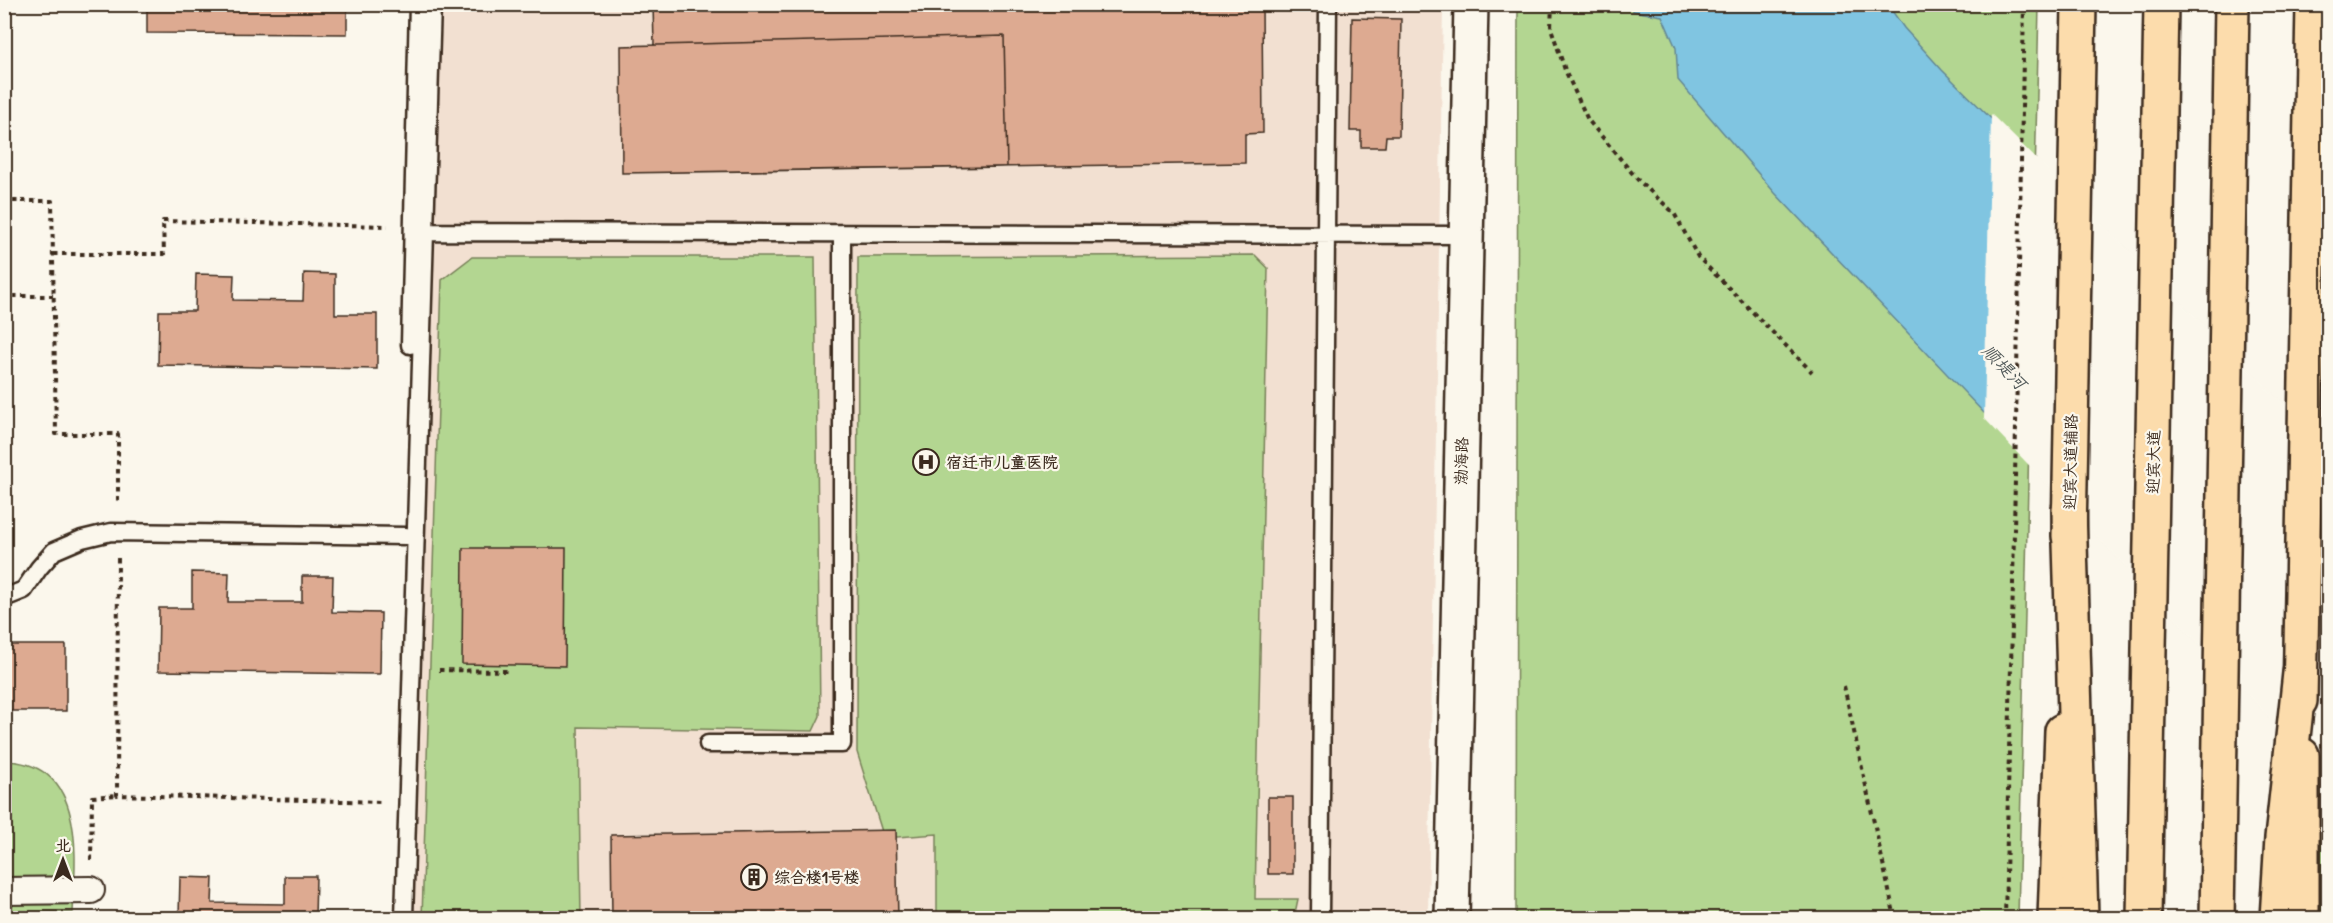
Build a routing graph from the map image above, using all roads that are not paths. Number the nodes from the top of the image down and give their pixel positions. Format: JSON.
{"nodes":[{"id":1,"x":418,"y":4,"type":"edge"},
{"id":2,"x":432,"y":4,"type":"edge"},
{"id":3,"x":1328,"y":4,"type":"edge"},
{"id":4,"x":1471,"y":4,"type":"edge"},
{"id":5,"x":2079,"y":4,"type":"edge"},
{"id":6,"x":2161,"y":4,"type":"edge"},
{"id":7,"x":2232,"y":4,"type":"edge"},
{"id":8,"x":2313,"y":4,"type":"edge"},
{"id":9,"x":419,"y":229,"type":"junction"},
{"id":10,"x":842,"y":233,"type":"junction"},
{"id":11,"x":1325,"y":235,"type":"junction"},
{"id":12,"x":1466,"y":235,"type":"junction"},
{"id":13,"x":2069,"y":509,"type":"junction"},
{"id":14,"x":406,"y":536,"type":"junction"},
{"id":15,"x":4,"y":598,"type":"edge"},
{"id":16,"x":708,"y":744,"type":"dead end"},
{"id":17,"x":2293,"y":831,"type":"junction"},
{"id":18,"x":91,"y":890,"type":"road end"},
{"id":19,"x":4,"y":891,"type":"edge"},
{"id":20,"x":397,"y":918,"type":"edge"},
{"id":21,"x":404,"y":918,"type":"edge"},
{"id":22,"x":1320,"y":918,"type":"edge"},
{"id":23,"x":1452,"y":918,"type":"edge"},
{"id":24,"x":2055,"y":918,"type":"edge"},
{"id":25,"x":2081,"y":918,"type":"edge"},
{"id":26,"x":2144,"y":918,"type":"edge"},
{"id":27,"x":2217,"y":918,"type":"edge"},
{"id":28,"x":2277,"y":918,"type":"edge"},
{"id":29,"x":2302,"y":918,"type":"edge"}],
"edges":[{"from":1,"to":9,"type":"lane"},
{"from":2,"to":9,"type":"lane"},
{"from":3,"to":11,"type":"lane"},
{"from":4,"to":12,"type":"street","name":"渤海路"},
{"from":5,"to":13,"type":"main road","name":"迎宾大道辅路"},
{"from":6,"to":26,"type":"main road","name":"迎宾大道"},
{"from":7,"to":27,"type":"main road"},
{"from":8,"to":17,"type":"main road"},
{"from":9,"to":10,"type":"lane"},
{"from":9,"to":14,"type":"lane"},
{"from":9,"to":21,"type":"lane"},
{"from":10,"to":11,"type":"lane"},
{"from":10,"to":16,"type":"lane"},
{"from":11,"to":12,"type":"lane"},
{"from":11,"to":22,"type":"lane"},
{"from":12,"to":23,"type":"street","name":"渤海路"},
{"from":13,"to":24,"type":"main road","name":"迎宾大道辅路"},
{"from":13,"to":25,"type":"main road"},
{"from":14,"to":15,"type":"lane"},
{"from":14,"to":20,"type":"lane"},
{"from":17,"to":28,"type":"main road"},
{"from":17,"to":29,"type":"main road"},
{"from":18,"to":19,"type":"street"}]}
